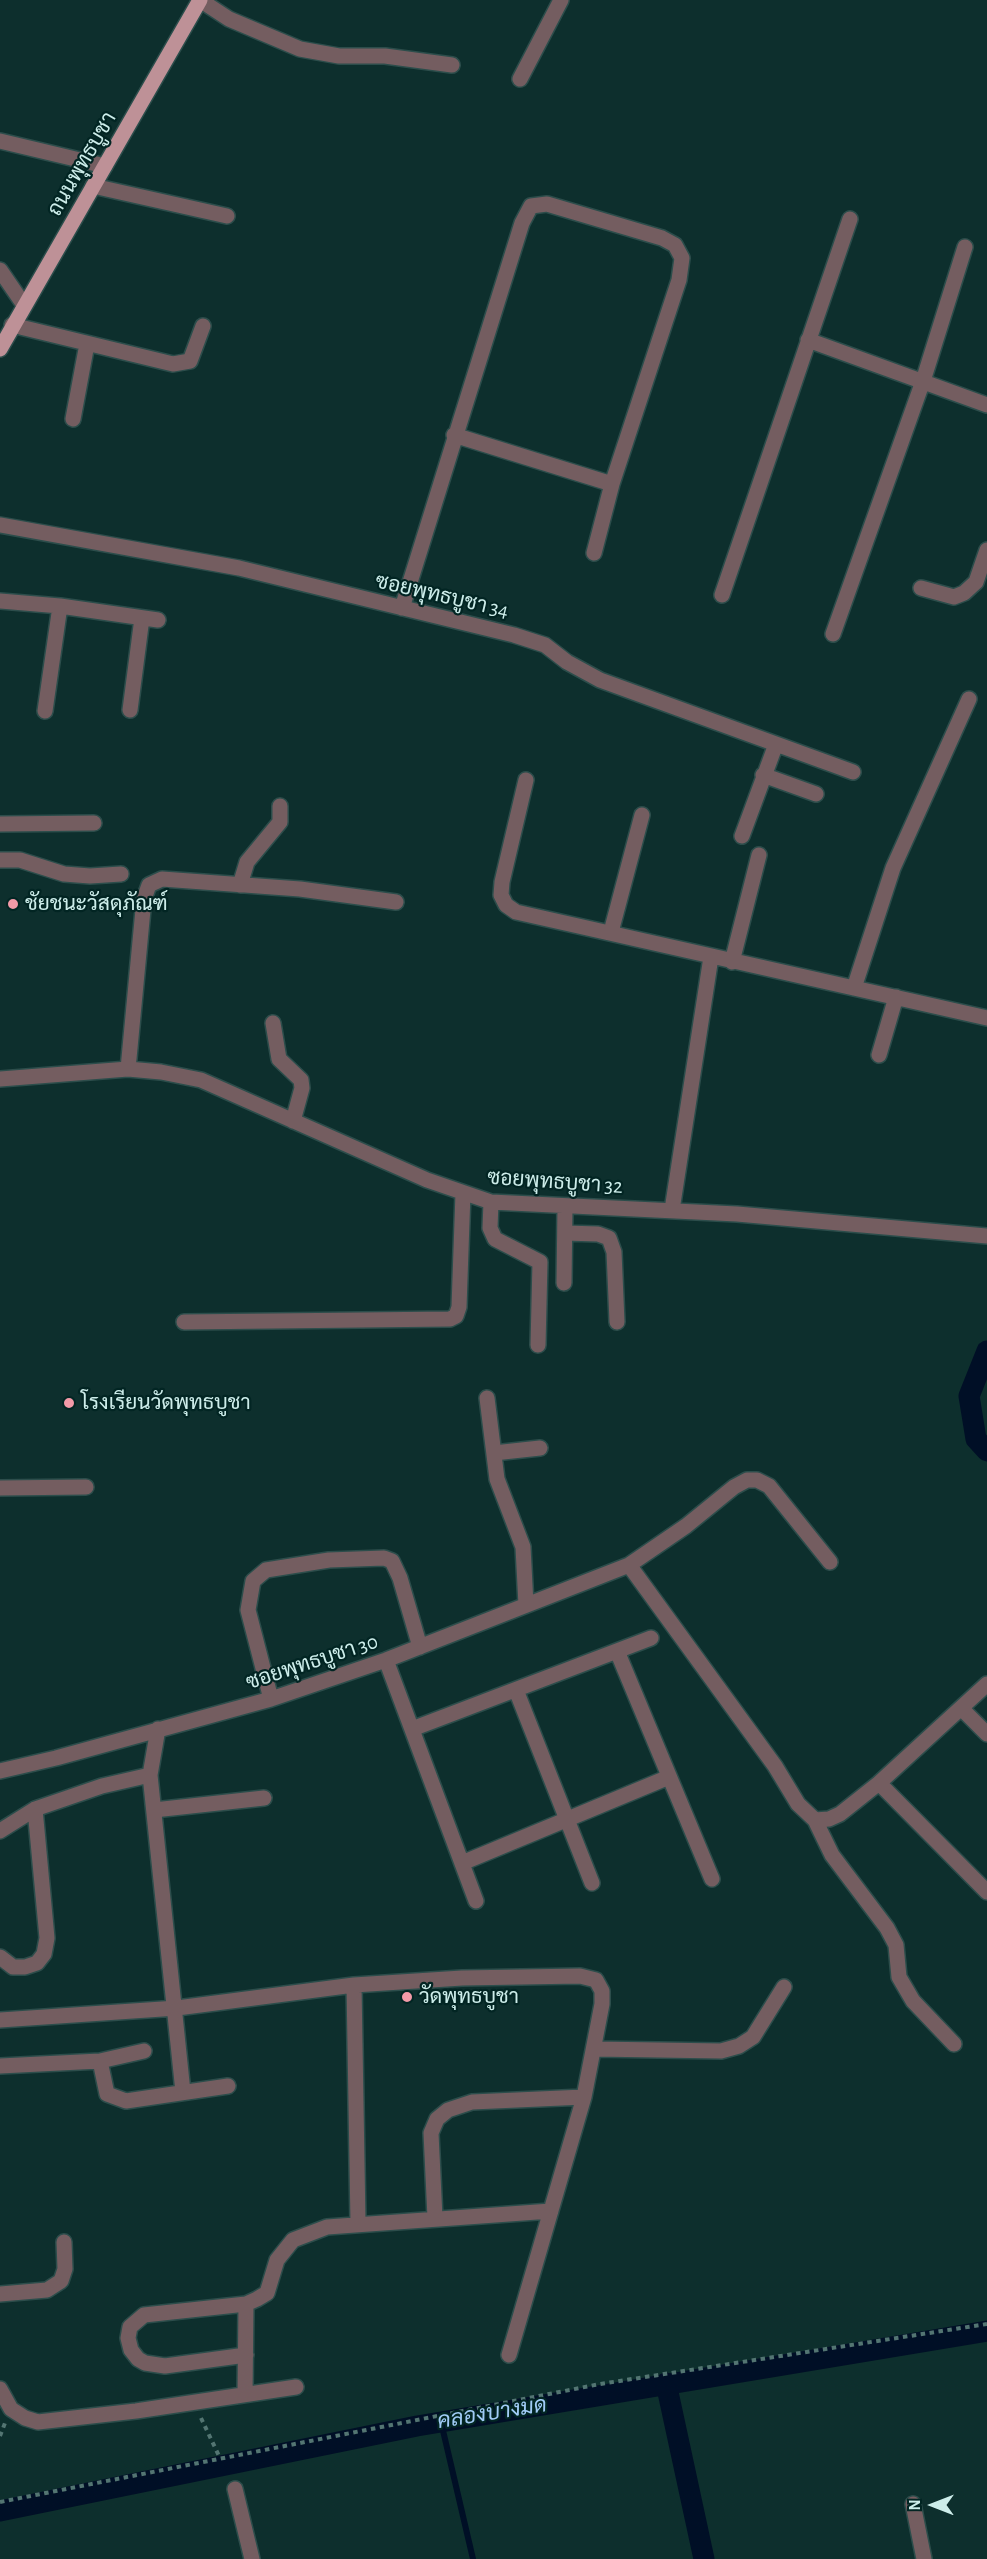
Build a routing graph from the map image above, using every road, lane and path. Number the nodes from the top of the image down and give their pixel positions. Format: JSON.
{"nodes":[{"id":1,"x":200,"y":0,"type":"edge"},
{"id":2,"x":561,"y":0,"type":"edge"},
{"id":3,"x":452,"y":64,"type":"dead end"},
{"id":4,"x":519,"y":79,"type":"dead end"},
{"id":5,"x":0,"y":141,"type":"edge"},
{"id":6,"x":105,"y":166,"type":"junction"},
{"id":7,"x":93,"y":186,"type":"junction"},
{"id":8,"x":227,"y":216,"type":"dead end"},
{"id":9,"x":850,"y":219,"type":"dead end"},
{"id":10,"x":965,"y":247,"type":"dead end"},
{"id":11,"x":0,"y":270,"type":"edge"},
{"id":12,"x":24,"y":305,"type":"junction"},
{"id":13,"x":12,"y":325,"type":"junction"},
{"id":14,"x":203,"y":326,"type":"dead end"},
{"id":15,"x":808,"y":340,"type":"junction"},
{"id":16,"x":87,"y":344,"type":"junction"},
{"id":17,"x":0,"y":349,"type":"edge"},
{"id":18,"x":923,"y":381,"type":"junction"},
{"id":19,"x":987,"y":405,"type":"edge"},
{"id":20,"x":72,"y":419,"type":"dead end"},
{"id":21,"x":454,"y":435,"type":"junction"},
{"id":22,"x":612,"y":484,"type":"junction"},
{"id":23,"x":0,"y":525,"type":"edge"},
{"id":24,"x":987,"y":550,"type":"edge"},
{"id":25,"x":594,"y":553,"type":"dead end"},
{"id":26,"x":921,"y":588,"type":"dead end"},
{"id":27,"x":722,"y":595,"type":"dead end"},
{"id":28,"x":0,"y":601,"type":"edge"},
{"id":29,"x":60,"y":606,"type":"junction"},
{"id":30,"x":402,"y":608,"type":"junction"},
{"id":31,"x":141,"y":618,"type":"junction"},
{"id":32,"x":158,"y":620,"type":"dead end"},
{"id":33,"x":833,"y":634,"type":"dead end"},
{"id":34,"x":969,"y":699,"type":"dead end"},
{"id":35,"x":130,"y":710,"type":"dead end"},
{"id":36,"x":45,"y":711,"type":"dead end"},
{"id":37,"x":776,"y":744,"type":"junction"},
{"id":38,"x":853,"y":772,"type":"dead end"},
{"id":39,"x":763,"y":775,"type":"junction"},
{"id":40,"x":526,"y":780,"type":"dead end"},
{"id":41,"x":816,"y":794,"type":"dead end"},
{"id":42,"x":280,"y":806,"type":"dead end"},
{"id":43,"x":642,"y":815,"type":"dead end"},
{"id":44,"x":94,"y":823,"type":"dead end"},
{"id":45,"x":0,"y":824,"type":"edge"},
{"id":46,"x":742,"y":836,"type":"dead end"},
{"id":47,"x":759,"y":855,"type":"dead end"},
{"id":48,"x":0,"y":860,"type":"edge"},
{"id":49,"x":121,"y":874,"type":"dead end"},
{"id":50,"x":240,"y":885,"type":"junction"},
{"id":51,"x":396,"y":902,"type":"dead end"},
{"id":52,"x":611,"y":932,"type":"junction"},
{"id":53,"x":711,"y":957,"type":"junction"},
{"id":54,"x":732,"y":962,"type":"junction"},
{"id":55,"x":854,"y":988,"type":"junction"},
{"id":56,"x":896,"y":997,"type":"junction"},
{"id":57,"x":986,"y":1014,"type":"edge"},
{"id":58,"x":273,"y":1023,"type":"dead end"},
{"id":59,"x":879,"y":1055,"type":"dead end"},
{"id":60,"x":128,"y":1069,"type":"junction"},
{"id":61,"x":0,"y":1079,"type":"edge"},
{"id":62,"x":293,"y":1121,"type":"junction"},
{"id":63,"x":463,"y":1193,"type":"junction"},
{"id":64,"x":491,"y":1202,"type":"junction"},
{"id":65,"x":565,"y":1207,"type":"junction"},
{"id":66,"x":672,"y":1210,"type":"junction"},
{"id":67,"x":565,"y":1233,"type":"junction"},
{"id":68,"x":987,"y":1236,"type":"edge"},
{"id":69,"x":564,"y":1283,"type":"dead end"},
{"id":70,"x":184,"y":1322,"type":"dead end"},
{"id":71,"x":616,"y":1322,"type":"dead end"},
{"id":72,"x":538,"y":1345,"type":"dead end"},
{"id":73,"x":487,"y":1398,"type":"dead end"},
{"id":74,"x":540,"y":1448,"type":"dead end"},
{"id":75,"x":494,"y":1453,"type":"junction"},
{"id":76,"x":86,"y":1487,"type":"dead end"},
{"id":77,"x":0,"y":1488,"type":"edge"},
{"id":78,"x":831,"y":1562,"type":"dead end"},
{"id":79,"x":629,"y":1565,"type":"junction"},
{"id":80,"x":526,"y":1605,"type":"junction"},
{"id":81,"x":651,"y":1638,"type":"dead end"},
{"id":82,"x":420,"y":1647,"type":"junction"},
{"id":83,"x":617,"y":1651,"type":"junction"},
{"id":84,"x":386,"y":1660,"type":"junction"},
{"id":85,"x":516,"y":1690,"type":"junction"},
{"id":86,"x":983,"y":1693,"type":"edge"},
{"id":87,"x":271,"y":1699,"type":"junction"},
{"id":88,"x":961,"y":1708,"type":"junction"},
{"id":89,"x":158,"y":1729,"type":"junction"},
{"id":90,"x":412,"y":1729,"type":"junction"},
{"id":91,"x":987,"y":1734,"type":"edge"},
{"id":92,"x":0,"y":1771,"type":"edge"},
{"id":93,"x":150,"y":1775,"type":"junction"},
{"id":94,"x":669,"y":1777,"type":"junction"},
{"id":95,"x":879,"y":1783,"type":"junction"},
{"id":96,"x":264,"y":1798,"type":"dead end"},
{"id":97,"x":34,"y":1809,"type":"junction"},
{"id":98,"x":154,"y":1810,"type":"junction"},
{"id":99,"x":567,"y":1820,"type":"junction"},
{"id":100,"x":815,"y":1820,"type":"junction"},
{"id":101,"x":0,"y":1832,"type":"edge"},
{"id":102,"x":462,"y":1863,"type":"junction"},
{"id":103,"x":712,"y":1879,"type":"dead end"},
{"id":104,"x":592,"y":1883,"type":"dead end"},
{"id":105,"x":987,"y":1892,"type":"edge"},
{"id":106,"x":476,"y":1901,"type":"dead end"},
{"id":107,"x":0,"y":1957,"type":"edge"},
{"id":108,"x":354,"y":1985,"type":"junction"},
{"id":109,"x":784,"y":1987,"type":"dead end"},
{"id":110,"x":177,"y":2008,"type":"junction"},
{"id":111,"x":0,"y":2020,"type":"edge"},
{"id":112,"x":954,"y":2044,"type":"dead end"},
{"id":113,"x":595,"y":2049,"type":"junction"},
{"id":114,"x":144,"y":2051,"type":"dead end"},
{"id":115,"x":100,"y":2061,"type":"junction"},
{"id":116,"x":0,"y":2066,"type":"edge"},
{"id":117,"x":228,"y":2086,"type":"dead end"},
{"id":118,"x":183,"y":2092,"type":"junction"},
{"id":119,"x":584,"y":2097,"type":"junction"},
{"id":120,"x":550,"y":2211,"type":"junction"},
{"id":121,"x":435,"y":2218,"type":"junction"},
{"id":122,"x":358,"y":2223,"type":"junction"},
{"id":123,"x":64,"y":2242,"type":"dead end"},
{"id":124,"x":0,"y":2295,"type":"edge"},
{"id":125,"x":246,"y":2304,"type":"junction"},
{"id":126,"x":987,"y":2324,"type":"edge"},
{"id":127,"x":246,"y":2355,"type":"junction"},
{"id":128,"x":509,"y":2355,"type":"dead end"},
{"id":129,"x":296,"y":2387,"type":"dead end"},
{"id":130,"x":0,"y":2389,"type":"edge"},
{"id":131,"x":245,"y":2394,"type":"junction"},
{"id":132,"x":193,"y":2401,"type":"junction"},
{"id":133,"x":220,"y":2458,"type":"junction"},
{"id":134,"x":235,"y":2489,"type":"dead end"},
{"id":135,"x":0,"y":2502,"type":"edge"},
{"id":136,"x":913,"y":2504,"type":"dead end"},
{"id":137,"x":252,"y":2559,"type":"edge"},
{"id":138,"x":924,"y":2559,"type":"edge"}],
"edges":[{"from":1,"to":3,"type":"street"},
{"from":1,"to":6,"type":"main road","name":"ถนนพุทธบูชา"},
{"from":2,"to":4,"type":"street"},
{"from":5,"to":6,"type":"street"},
{"from":6,"to":7,"type":"main road","name":"ถนนพุทธบูชา"},
{"from":7,"to":8,"type":"street"},
{"from":7,"to":12,"type":"main road","name":"ถนนพุทธบูชา"},
{"from":9,"to":15,"type":"street"},
{"from":10,"to":18,"type":"street"},
{"from":11,"to":12,"type":"street"},
{"from":12,"to":13,"type":"main road","name":"ถนนพุทธบูชา"},
{"from":13,"to":16,"type":"street"},
{"from":13,"to":17,"type":"main road","name":"ถนนพุทธบูชา"},
{"from":14,"to":16,"type":"street"},
{"from":15,"to":18,"type":"street"},
{"from":15,"to":27,"type":"street"},
{"from":16,"to":20,"type":"street"},
{"from":18,"to":19,"type":"street"},
{"from":18,"to":33,"type":"street"},
{"from":21,"to":22,"type":"street"},
{"from":21,"to":22,"type":"street"},
{"from":21,"to":30,"type":"street"},
{"from":22,"to":25,"type":"street"},
{"from":23,"to":30,"type":"street","name":"ซอยพุทธบูชา 34"},
{"from":24,"to":26,"type":"street"},
{"from":28,"to":29,"type":"street"},
{"from":29,"to":31,"type":"street"},
{"from":29,"to":36,"type":"street"},
{"from":30,"to":37,"type":"street","name":"ซอยพุทธบูชา 34"},
{"from":31,"to":32,"type":"street"},
{"from":31,"to":35,"type":"street"},
{"from":34,"to":55,"type":"street"},
{"from":37,"to":38,"type":"street","name":"ซอยพุทธบูชา 34"},
{"from":37,"to":39,"type":"street"},
{"from":39,"to":41,"type":"street"},
{"from":39,"to":46,"type":"street"},
{"from":40,"to":52,"type":"street"},
{"from":42,"to":50,"type":"street"},
{"from":43,"to":52,"type":"street"},
{"from":44,"to":45,"type":"street"},
{"from":47,"to":54,"type":"street"},
{"from":48,"to":49,"type":"street"},
{"from":50,"to":51,"type":"street"},
{"from":50,"to":60,"type":"street"},
{"from":52,"to":53,"type":"street"},
{"from":53,"to":54,"type":"street"},
{"from":53,"to":66,"type":"street"},
{"from":54,"to":55,"type":"street"},
{"from":55,"to":56,"type":"street"},
{"from":56,"to":57,"type":"street"},
{"from":56,"to":59,"type":"street"},
{"from":58,"to":62,"type":"street"},
{"from":60,"to":61,"type":"street","name":"ซอยพุทธบูชา 32"},
{"from":60,"to":62,"type":"street","name":"ซอยพุทธบูชา 32"},
{"from":62,"to":63,"type":"street","name":"ซอยพุทธบูชา 32"},
{"from":63,"to":64,"type":"street","name":"ซอยพุทธบูชา 32"},
{"from":63,"to":70,"type":"street"},
{"from":64,"to":65,"type":"street","name":"ซอยพุทธบูชา 32"},
{"from":64,"to":72,"type":"street"},
{"from":65,"to":66,"type":"street","name":"ซอยพุทธบูชา 32"},
{"from":65,"to":67,"type":"street"},
{"from":66,"to":68,"type":"street","name":"ซอยพุทธบูชา 32"},
{"from":67,"to":69,"type":"street"},
{"from":67,"to":71,"type":"street"},
{"from":73,"to":75,"type":"street"},
{"from":74,"to":75,"type":"street"},
{"from":75,"to":80,"type":"street"},
{"from":76,"to":77,"type":"street"},
{"from":78,"to":79,"type":"street","name":"ซอยพุทธบูชา 30"},
{"from":79,"to":80,"type":"street","name":"ซอยพุทธบูชา 30"},
{"from":79,"to":100,"type":"street"},
{"from":80,"to":82,"type":"street","name":"ซอยพุทธบูชา 30"},
{"from":81,"to":83,"type":"street"},
{"from":82,"to":84,"type":"street","name":"ซอยพุทธบูชา 30"},
{"from":82,"to":87,"type":"street"},
{"from":83,"to":85,"type":"street"},
{"from":83,"to":94,"type":"street"},
{"from":84,"to":87,"type":"street","name":"ซอยพุทธบูชา 30"},
{"from":84,"to":90,"type":"street"},
{"from":85,"to":90,"type":"street"},
{"from":85,"to":99,"type":"street"},
{"from":86,"to":88,"type":"street"},
{"from":87,"to":89,"type":"street","name":"ซอยพุทธบูชา 30"},
{"from":88,"to":91,"type":"street"},
{"from":88,"to":95,"type":"street"},
{"from":89,"to":92,"type":"street","name":"ซอยพุทธบูชา 30"},
{"from":89,"to":93,"type":"street"},
{"from":90,"to":102,"type":"street"},
{"from":93,"to":97,"type":"street"},
{"from":93,"to":98,"type":"street"},
{"from":94,"to":99,"type":"street"},
{"from":94,"to":103,"type":"street"},
{"from":95,"to":100,"type":"street"},
{"from":95,"to":105,"type":"street"},
{"from":96,"to":98,"type":"street"},
{"from":97,"to":101,"type":"street"},
{"from":97,"to":107,"type":"street"},
{"from":98,"to":110,"type":"street"},
{"from":99,"to":102,"type":"street"},
{"from":99,"to":104,"type":"street"},
{"from":100,"to":112,"type":"street"},
{"from":102,"to":106,"type":"street"},
{"from":108,"to":110,"type":"street"},
{"from":108,"to":113,"type":"street"},
{"from":108,"to":122,"type":"street"},
{"from":109,"to":113,"type":"street"},
{"from":110,"to":111,"type":"street"},
{"from":110,"to":118,"type":"street"},
{"from":113,"to":119,"type":"street"},
{"from":114,"to":115,"type":"street"},
{"from":115,"to":116,"type":"street"},
{"from":115,"to":118,"type":"street"},
{"from":117,"to":118,"type":"street"},
{"from":119,"to":120,"type":"street"},
{"from":119,"to":121,"type":"street"},
{"from":120,"to":121,"type":"street"},
{"from":120,"to":128,"type":"street"},
{"from":121,"to":122,"type":"street"},
{"from":122,"to":125,"type":"street"},
{"from":123,"to":124,"type":"street"},
{"from":125,"to":127,"type":"street"},
{"from":125,"to":127,"type":"street"},
{"from":126,"to":133,"type":"path"},
{"from":127,"to":131,"type":"street"},
{"from":129,"to":131,"type":"street"},
{"from":130,"to":132,"type":"street"},
{"from":131,"to":132,"type":"street"},
{"from":132,"to":133,"type":"path"},
{"from":133,"to":135,"type":"path"},
{"from":134,"to":137,"type":"street"},
{"from":136,"to":138,"type":"street"}]}
